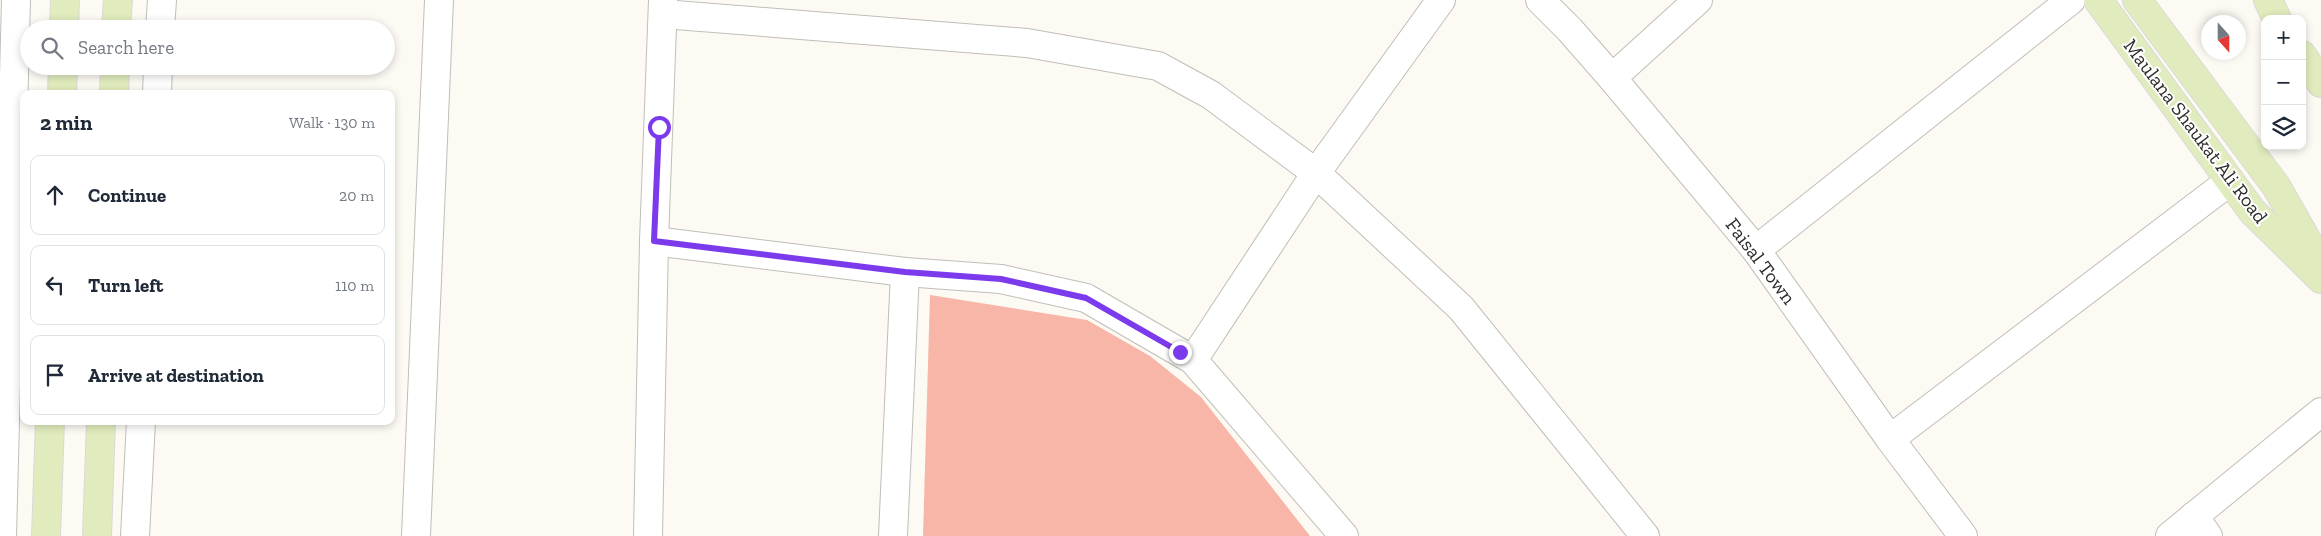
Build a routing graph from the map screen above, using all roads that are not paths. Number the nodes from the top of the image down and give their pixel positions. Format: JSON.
{"nodes":[{"id":1,"x":16,"y":0,"type":"edge"},
{"id":2,"x":65,"y":0,"type":"edge"},
{"id":3,"x":118,"y":0,"type":"edge"},
{"id":4,"x":162,"y":0,"type":"edge"},
{"id":5,"x":439,"y":0,"type":"edge"},
{"id":6,"x":1441,"y":0,"type":"edge"},
{"id":7,"x":1540,"y":0,"type":"edge"},
{"id":8,"x":1698,"y":0,"type":"edge"},
{"id":9,"x":2071,"y":0,"type":"edge"},
{"id":10,"x":2098,"y":0,"type":"edge"},
{"id":11,"x":2137,"y":0,"type":"edge"},
{"id":12,"x":663,"y":7,"type":"edge"},
{"id":13,"x":64,"y":20,"type":"edge"},
{"id":14,"x":117,"y":20,"type":"edge"},
{"id":15,"x":161,"y":20,"type":"edge"},
{"id":16,"x":2305,"y":60,"type":"edge"},
{"id":17,"x":62,"y":75,"type":"edge"},
{"id":18,"x":115,"y":75,"type":"edge"},
{"id":19,"x":158,"y":75,"type":"edge"},
{"id":20,"x":1612,"y":78,"type":"junction"},
{"id":21,"x":2321,"y":83,"type":"edge"},
{"id":22,"x":62,"y":90,"type":"edge"},
{"id":23,"x":114,"y":90,"type":"edge"},
{"id":24,"x":157,"y":90,"type":"edge"},
{"id":25,"x":1316,"y":172,"type":"junction"},
{"id":26,"x":2230,"y":181,"type":"junction"},
{"id":27,"x":654,"y":241,"type":"junction"},
{"id":28,"x":1756,"y":250,"type":"junction"},
{"id":29,"x":2321,"y":265,"type":"edge"},
{"id":30,"x":905,"y":272,"type":"junction"},
{"id":31,"x":2321,"y":279,"type":"edge"},
{"id":32,"x":1192,"y":360,"type":"junction"},
{"id":33,"x":2321,"y":412,"type":"edge"},
{"id":34,"x":50,"y":425,"type":"edge"},
{"id":35,"x":101,"y":425,"type":"edge"},
{"id":36,"x":141,"y":425,"type":"edge"},
{"id":37,"x":1890,"y":439,"type":"junction"},
{"id":38,"x":2201,"y":526,"type":"edge"},
{"id":39,"x":1957,"y":534,"type":"edge"},
{"id":40,"x":2,"y":536,"type":"edge"},
{"id":41,"x":46,"y":536,"type":"edge"},
{"id":42,"x":97,"y":536,"type":"edge"},
{"id":43,"x":135,"y":536,"type":"edge"},
{"id":44,"x":416,"y":536,"type":"edge"},
{"id":45,"x":648,"y":536,"type":"edge"},
{"id":46,"x":893,"y":536,"type":"edge"},
{"id":47,"x":1344,"y":536,"type":"edge"},
{"id":48,"x":1645,"y":536,"type":"edge"},
{"id":49,"x":2170,"y":536,"type":"edge"}],
"edges":[{"from":1,"to":40,"type":"street"},
{"from":2,"to":13,"type":"main road"},
{"from":3,"to":14,"type":"main road"},
{"from":4,"to":15,"type":"street"},
{"from":5,"to":44,"type":"street"},
{"from":6,"to":25,"type":"street"},
{"from":7,"to":20,"type":"street","name":"Faisal Town"},
{"from":8,"to":20,"type":"street"},
{"from":9,"to":28,"type":"street"},
{"from":10,"to":26,"type":"main road","name":"Maulana Shaukat Ali Road"},
{"from":11,"to":29,"type":"main road"},
{"from":12,"to":25,"type":"street"},
{"from":12,"to":27,"type":"street"},
{"from":16,"to":21,"type":"main road"},
{"from":17,"to":22,"type":"main road"},
{"from":18,"to":23,"type":"main road"},
{"from":19,"to":24,"type":"street"},
{"from":20,"to":28,"type":"street","name":"Faisal Town"},
{"from":25,"to":32,"type":"street"},
{"from":25,"to":48,"type":"street"},
{"from":26,"to":31,"type":"main road","name":"Maulana Shaukat Ali Road"},
{"from":26,"to":37,"type":"street"},
{"from":27,"to":30,"type":"street"},
{"from":27,"to":45,"type":"street"},
{"from":28,"to":37,"type":"street","name":"Faisal Town"},
{"from":30,"to":32,"type":"street"},
{"from":30,"to":46,"type":"street"},
{"from":32,"to":47,"type":"street"},
{"from":33,"to":38,"type":"street"},
{"from":34,"to":41,"type":"main road"},
{"from":35,"to":42,"type":"main road"},
{"from":36,"to":43,"type":"street"},
{"from":37,"to":39,"type":"street","name":"Faisal Town"},
{"from":38,"to":49,"type":"street"}]}
